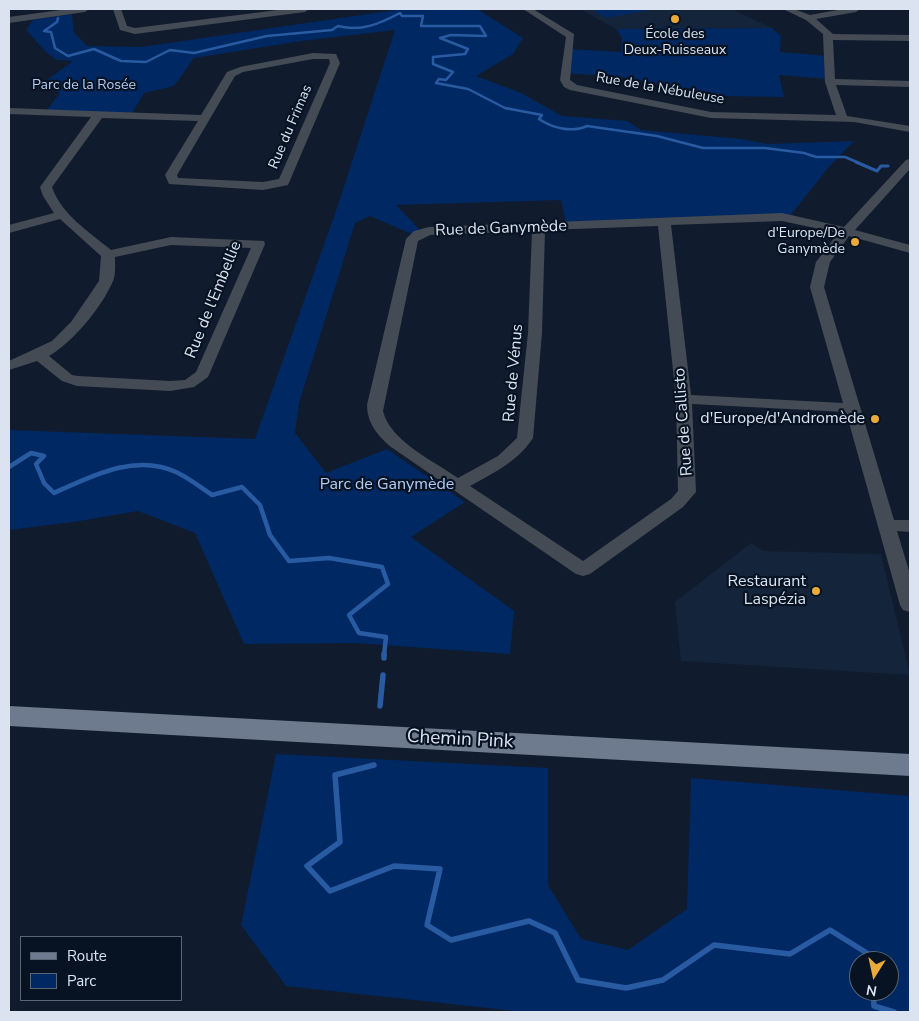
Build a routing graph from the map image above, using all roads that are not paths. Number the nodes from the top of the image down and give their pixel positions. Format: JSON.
{"nodes":[{"id":1,"x":85,"y":9,"type":"edge"},
{"id":2,"x":117,"y":9,"type":"edge"},
{"id":3,"x":305,"y":9,"type":"edge"},
{"id":4,"x":527,"y":9,"type":"edge"},
{"id":5,"x":787,"y":9,"type":"edge"},
{"id":6,"x":856,"y":9,"type":"edge"},
{"id":7,"x":809,"y":18,"type":"junction"},
{"id":8,"x":9,"y":20,"type":"edge"},
{"id":9,"x":830,"y":37,"type":"junction"},
{"id":10,"x":910,"y":38,"type":"edge"},
{"id":11,"x":830,"y":82,"type":"junction"},
{"id":12,"x":910,"y":84,"type":"edge"},
{"id":13,"x":9,"y":111,"type":"edge"},
{"id":14,"x":98,"y":115,"type":"junction"},
{"id":15,"x":206,"y":118,"type":"junction"},
{"id":16,"x":843,"y":118,"type":"junction"},
{"id":17,"x":910,"y":129,"type":"edge"},
{"id":18,"x":910,"y":162,"type":"edge"},
{"id":19,"x":63,"y":214,"type":"junction"},
{"id":20,"x":664,"y":223,"type":"junction"},
{"id":21,"x":539,"y":227,"type":"junction"},
{"id":22,"x":9,"y":229,"type":"edge"},
{"id":23,"x":848,"y":231,"type":"junction"},
{"id":24,"x":910,"y":249,"type":"edge"},
{"id":25,"x":108,"y":254,"type":"junction"},
{"id":26,"x":40,"y":356,"type":"junction"},
{"id":27,"x":9,"y":366,"type":"edge"},
{"id":28,"x":684,"y":399,"type":"junction"},
{"id":29,"x":853,"y":408,"type":"junction"},
{"id":30,"x":458,"y":485,"type":"junction"},
{"id":31,"x":887,"y":525,"type":"junction"},
{"id":32,"x":910,"y":526,"type":"edge"},
{"id":33,"x":583,"y":570,"type":"joint"},
{"id":34,"x":910,"y":605,"type":"edge"},
{"id":35,"x":9,"y":716,"type":"edge"},
{"id":36,"x":910,"y":765,"type":"edge"}],
"edges":[{"from":1,"to":8,"type":"street"},
{"from":2,"to":3,"type":"street"},
{"from":4,"to":16,"type":"street","name":"Rue de la Nébuleuse"},
{"from":5,"to":7,"type":"street"},
{"from":6,"to":7,"type":"street"},
{"from":7,"to":9,"type":"street"},
{"from":9,"to":10,"type":"street"},
{"from":9,"to":11,"type":"street"},
{"from":11,"to":12,"type":"street"},
{"from":11,"to":16,"type":"street"},
{"from":13,"to":14,"type":"street"},
{"from":14,"to":15,"type":"street"},
{"from":14,"to":19,"type":"street"},
{"from":15,"to":15,"type":"street","name":"Rue du Frimas"},
{"from":16,"to":17,"type":"street","name":"Rue de la Nébuleuse"},
{"from":18,"to":23,"type":"street"},
{"from":19,"to":22,"type":"street"},
{"from":19,"to":25,"type":"street"},
{"from":20,"to":21,"type":"street","name":"Rue de Ganymède"},
{"from":20,"to":23,"type":"street","name":"Rue de Ganymède"},
{"from":20,"to":28,"type":"street","name":"Rue de Callisto"},
{"from":21,"to":30,"type":"street","name":"Rue de Vénus"},
{"from":21,"to":30,"type":"street","name":"Rue de Ganymède"},
{"from":23,"to":24,"type":"street","name":"Rue de Ganymède"},
{"from":23,"to":29,"type":"street"},
{"from":25,"to":26,"type":"street"},
{"from":25,"to":26,"type":"street","name":"Rue de l'Embellie"},
{"from":26,"to":27,"type":"street"},
{"from":28,"to":29,"type":"street"},
{"from":28,"to":33,"type":"street","name":"Rue de Callisto"},
{"from":29,"to":31,"type":"street"},
{"from":30,"to":33,"type":"street","name":"Rue de Ganymède"},
{"from":31,"to":32,"type":"street"},
{"from":31,"to":34,"type":"street"},
{"from":35,"to":36,"type":"main road","name":"Chemin Pink"}]}
